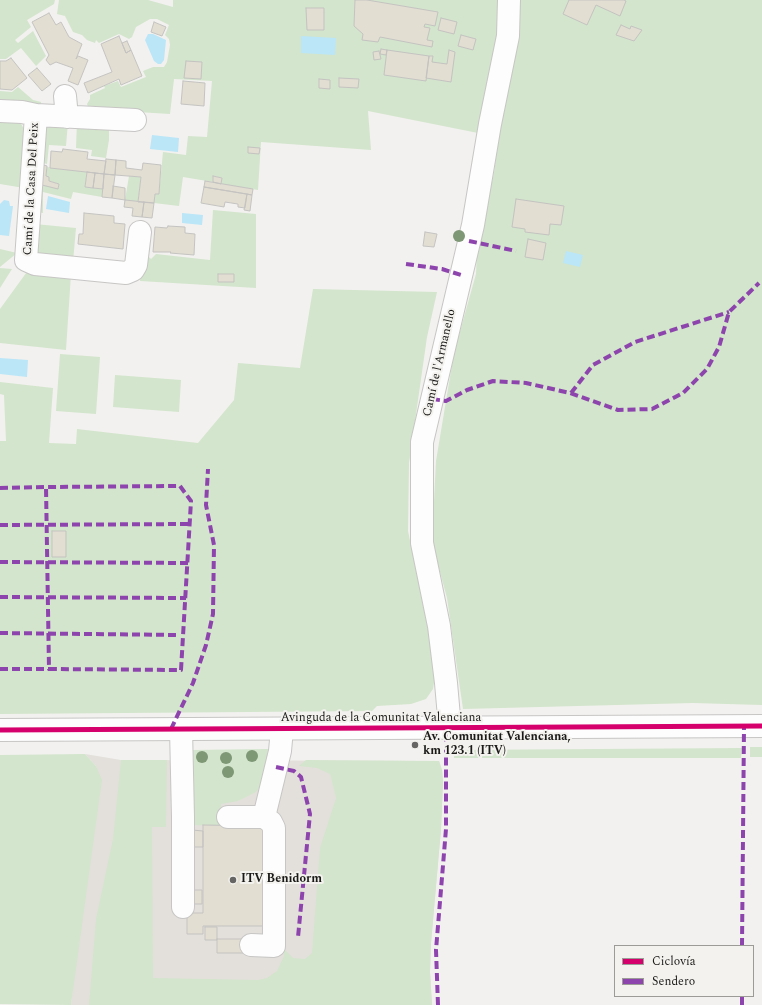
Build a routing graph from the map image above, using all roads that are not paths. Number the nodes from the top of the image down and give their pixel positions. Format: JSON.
{"nodes":[{"id":1,"x":509,"y":0,"type":"edge"},
{"id":2,"x":0,"y":111,"type":"edge"},
{"id":3,"x":36,"y":115,"type":"junction"},
{"id":4,"x":135,"y":120,"type":"dead end"},
{"id":5,"x":140,"y":232,"type":"dead end"},
{"id":6,"x":762,"y":726,"type":"edge"},
{"id":7,"x":450,"y":728,"type":"junction"},
{"id":8,"x":181,"y":729,"type":"junction"},
{"id":9,"x":282,"y":729,"type":"junction"},
{"id":10,"x":0,"y":730,"type":"edge"},
{"id":11,"x":228,"y":817,"type":"dead end"},
{"id":12,"x":264,"y":817,"type":"junction"},
{"id":13,"x":183,"y":907,"type":"dead end"},
{"id":14,"x":251,"y":945,"type":"dead end"}],
"edges":[{"from":1,"to":7,"type":"main road","name":"Camí de l'Armanello"},
{"from":2,"to":3,"type":"main road","name":"Camí de la Casa Del Peix"},
{"from":3,"to":4,"type":"main road","name":"Camí de la Casa Del Peix"},
{"from":3,"to":5,"type":"main road","name":"Camí de la Casa Del Peix"},
{"from":6,"to":7,"type":"main road","name":"Avinguda de la Comunitat Valenciana"},
{"from":7,"to":9,"type":"main road","name":"Avinguda de la Comunitat Valenciana"},
{"from":8,"to":9,"type":"main road","name":"Avinguda de la Comunitat Valenciana"},
{"from":8,"to":10,"type":"main road","name":"Avinguda de la Comunitat Valenciana"},
{"from":8,"to":13,"type":"main road"},
{"from":9,"to":12,"type":"main road"},
{"from":11,"to":12,"type":"main road"},
{"from":12,"to":14,"type":"main road"}]}
